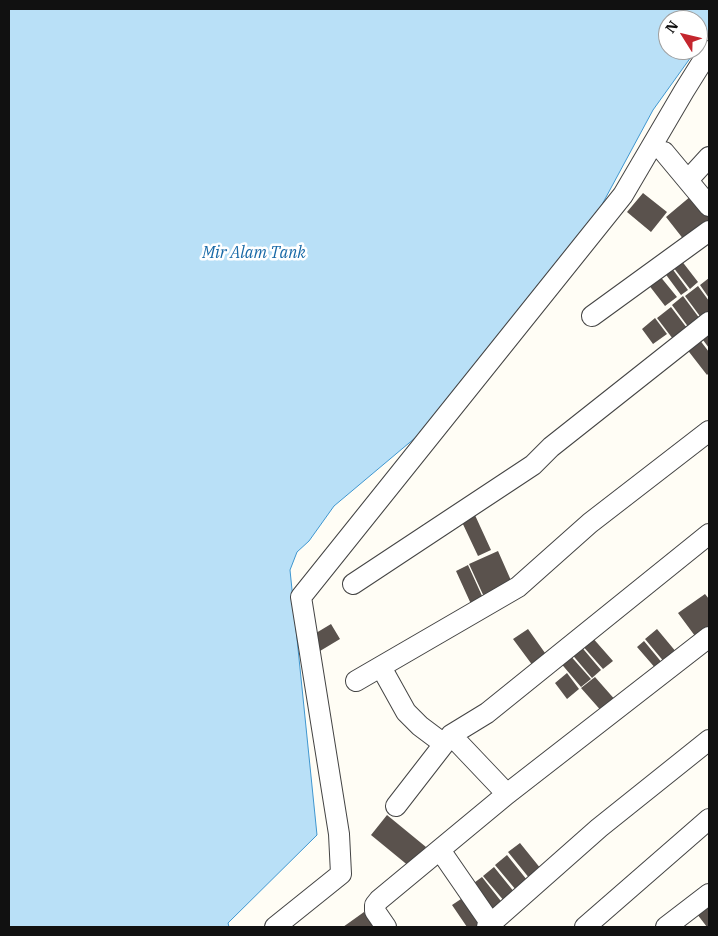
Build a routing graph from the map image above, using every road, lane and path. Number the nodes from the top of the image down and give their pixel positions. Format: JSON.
{"nodes":[{"id":1,"x":709,"y":52,"type":"edge"},
{"id":2,"x":664,"y":152,"type":"dead end"},
{"id":3,"x":709,"y":157,"type":"edge"},
{"id":4,"x":688,"y":180,"type":"junction"},
{"id":5,"x":709,"y":206,"type":"edge"},
{"id":6,"x":709,"y":231,"type":"edge"},
{"id":7,"x":592,"y":316,"type":"dead end"},
{"id":8,"x":709,"y":322,"type":"edge"},
{"id":9,"x":709,"y":430,"type":"edge"},
{"id":10,"x":709,"y":534,"type":"edge"},
{"id":11,"x":353,"y":584,"type":"dead end"},
{"id":12,"x":709,"y":636,"type":"edge"},
{"id":13,"x":381,"y":667,"type":"junction"},
{"id":14,"x":356,"y":681,"type":"dead end"},
{"id":15,"x":447,"y":740,"type":"junction"},
{"id":16,"x":709,"y":740,"type":"edge"},
{"id":17,"x":507,"y":794,"type":"junction"},
{"id":18,"x":396,"y":806,"type":"dead end"},
{"id":19,"x":709,"y":819,"type":"edge"},
{"id":20,"x":440,"y":850,"type":"junction"},
{"id":21,"x":709,"y":894,"type":"edge"},
{"id":22,"x":489,"y":925,"type":"edge"},
{"id":23,"x":275,"y":927,"type":"edge"},
{"id":24,"x":386,"y":927,"type":"edge"},
{"id":25,"x":585,"y":927,"type":"edge"},
{"id":26,"x":666,"y":927,"type":"edge"}],
"edges":[{"from":1,"to":23,"type":"street"},
{"from":2,"to":4,"type":"street"},
{"from":3,"to":4,"type":"street"},
{"from":4,"to":5,"type":"street"},
{"from":6,"to":7,"type":"street"},
{"from":8,"to":11,"type":"street"},
{"from":9,"to":13,"type":"street"},
{"from":10,"to":15,"type":"street"},
{"from":12,"to":17,"type":"street"},
{"from":13,"to":14,"type":"street"},
{"from":13,"to":15,"type":"street"},
{"from":15,"to":17,"type":"street"},
{"from":15,"to":18,"type":"street"},
{"from":16,"to":22,"type":"street"},
{"from":17,"to":20,"type":"street"},
{"from":19,"to":25,"type":"street"},
{"from":20,"to":22,"type":"street"},
{"from":20,"to":24,"type":"street"},
{"from":21,"to":26,"type":"street"}]}
